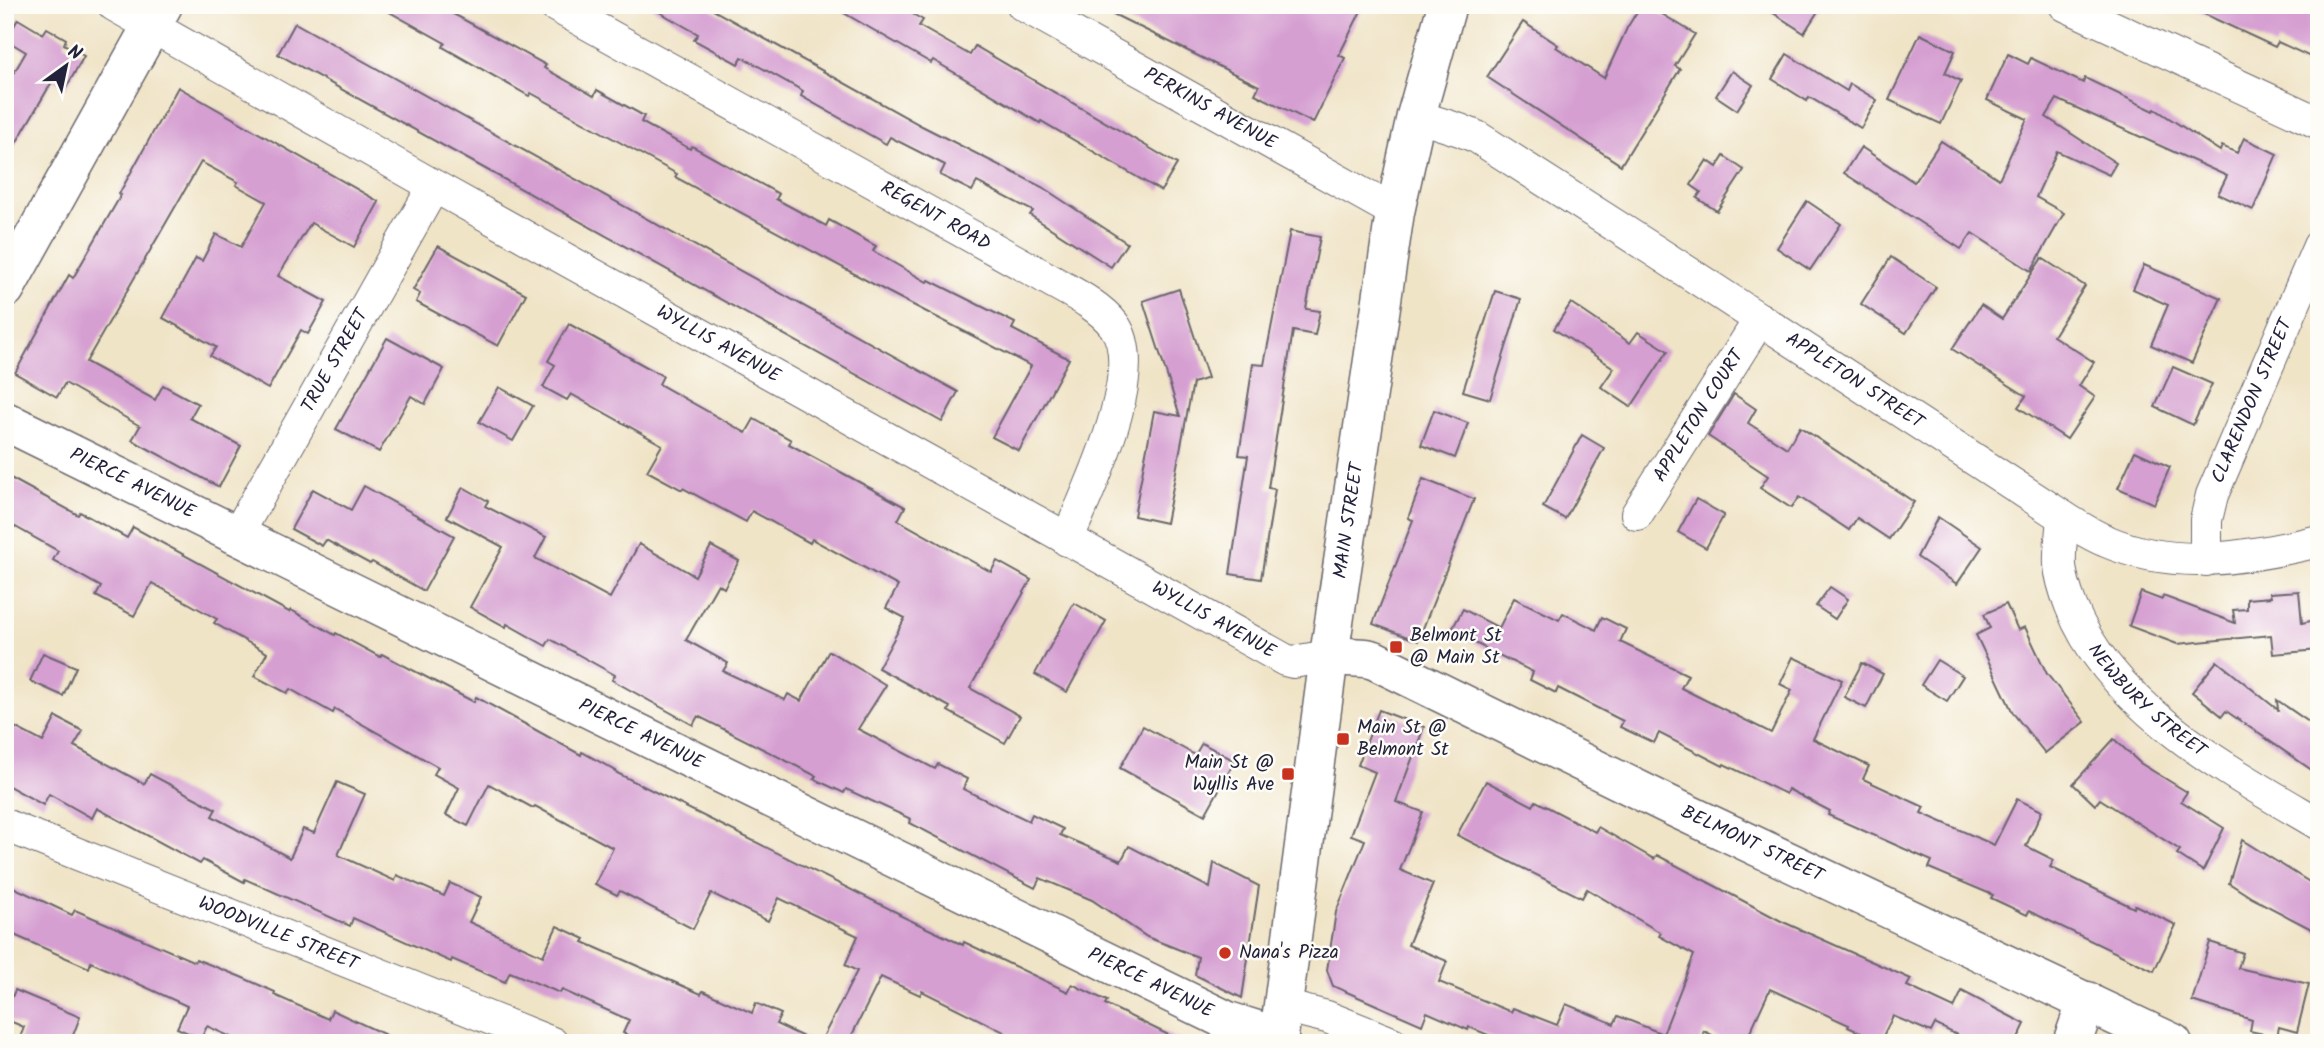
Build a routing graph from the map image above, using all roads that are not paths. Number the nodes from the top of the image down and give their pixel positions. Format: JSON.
{"nodes":[{"id":1,"x":114,"y":5,"type":"edge"},
{"id":2,"x":554,"y":5,"type":"edge"},
{"id":3,"x":1023,"y":5,"type":"edge"},
{"id":4,"x":1447,"y":5,"type":"edge"},
{"id":5,"x":2065,"y":5,"type":"edge"},
{"id":6,"x":159,"y":12,"type":"edge"},
{"id":7,"x":1416,"y":116,"type":"junction"},
{"id":8,"x":2319,"y":123,"type":"edge"},
{"id":9,"x":434,"y":186,"type":"junction"},
{"id":10,"x":1395,"y":212,"type":"junction"},
{"id":11,"x":2319,"y":246,"type":"edge"},
{"id":12,"x":5,"y":289,"type":"edge"},
{"id":13,"x":1760,"y":319,"type":"junction"},
{"id":14,"x":5,"y":421,"type":"edge"},
{"id":15,"x":1637,"y":514,"type":"dead end"},
{"id":16,"x":2063,"y":517,"type":"junction"},
{"id":17,"x":237,"y":535,"type":"junction"},
{"id":18,"x":1067,"y":540,"type":"junction"},
{"id":19,"x":2319,"y":541,"type":"edge"},
{"id":20,"x":2206,"y":560,"type":"junction"},
{"id":21,"x":1329,"y":656,"type":"junction"},
{"id":22,"x":2319,"y":824,"type":"edge"},
{"id":23,"x":5,"y":825,"type":"edge"},
{"id":24,"x":2087,"y":1001,"type":"junction"},
{"id":25,"x":1280,"y":1028,"type":"edge"},
{"id":26,"x":552,"y":1043,"type":"edge"},
{"id":27,"x":1392,"y":1043,"type":"edge"},
{"id":28,"x":2072,"y":1043,"type":"edge"},
{"id":29,"x":2173,"y":1043,"type":"edge"}],
"edges":[{"from":1,"to":6,"type":"street","name":"WYLLIS AVENUE"},
{"from":2,"to":18,"type":"street","name":"REGENT ROAD"},
{"from":3,"to":10,"type":"street","name":"PERKINS AVENUE"},
{"from":4,"to":7,"type":"street","name":"MAIN STREET"},
{"from":5,"to":8,"type":"street"},
{"from":6,"to":9,"type":"street","name":"WYLLIS AVENUE"},
{"from":6,"to":12,"type":"street"},
{"from":7,"to":10,"type":"street","name":"MAIN STREET"},
{"from":7,"to":13,"type":"street","name":"APPLETON STREET"},
{"from":9,"to":17,"type":"street","name":"TRUE STREET"},
{"from":9,"to":18,"type":"street","name":"WYLLIS AVENUE"},
{"from":10,"to":21,"type":"street","name":"MAIN STREET"},
{"from":11,"to":20,"type":"street","name":"CLARENDON STREET"},
{"from":13,"to":15,"type":"street","name":"APPLETON COURT"},
{"from":13,"to":16,"type":"street","name":"APPLETON STREET"},
{"from":14,"to":17,"type":"street","name":"PIERCE AVENUE"},
{"from":16,"to":20,"type":"street","name":"APPLETON STREET"},
{"from":16,"to":22,"type":"street","name":"NEWBURY STREET"},
{"from":17,"to":25,"type":"street","name":"PIERCE AVENUE"},
{"from":18,"to":21,"type":"street","name":"WYLLIS AVENUE"},
{"from":19,"to":20,"type":"street","name":"APPLETON STREET"},
{"from":21,"to":24,"type":"street","name":"BELMONT STREET"},
{"from":21,"to":25,"type":"street","name":"MAIN STREET"},
{"from":23,"to":26,"type":"street","name":"WOODVILLE STREET"},
{"from":24,"to":28,"type":"street"},
{"from":24,"to":29,"type":"street","name":"BELMONT STREET"},
{"from":25,"to":27,"type":"street"}]}
